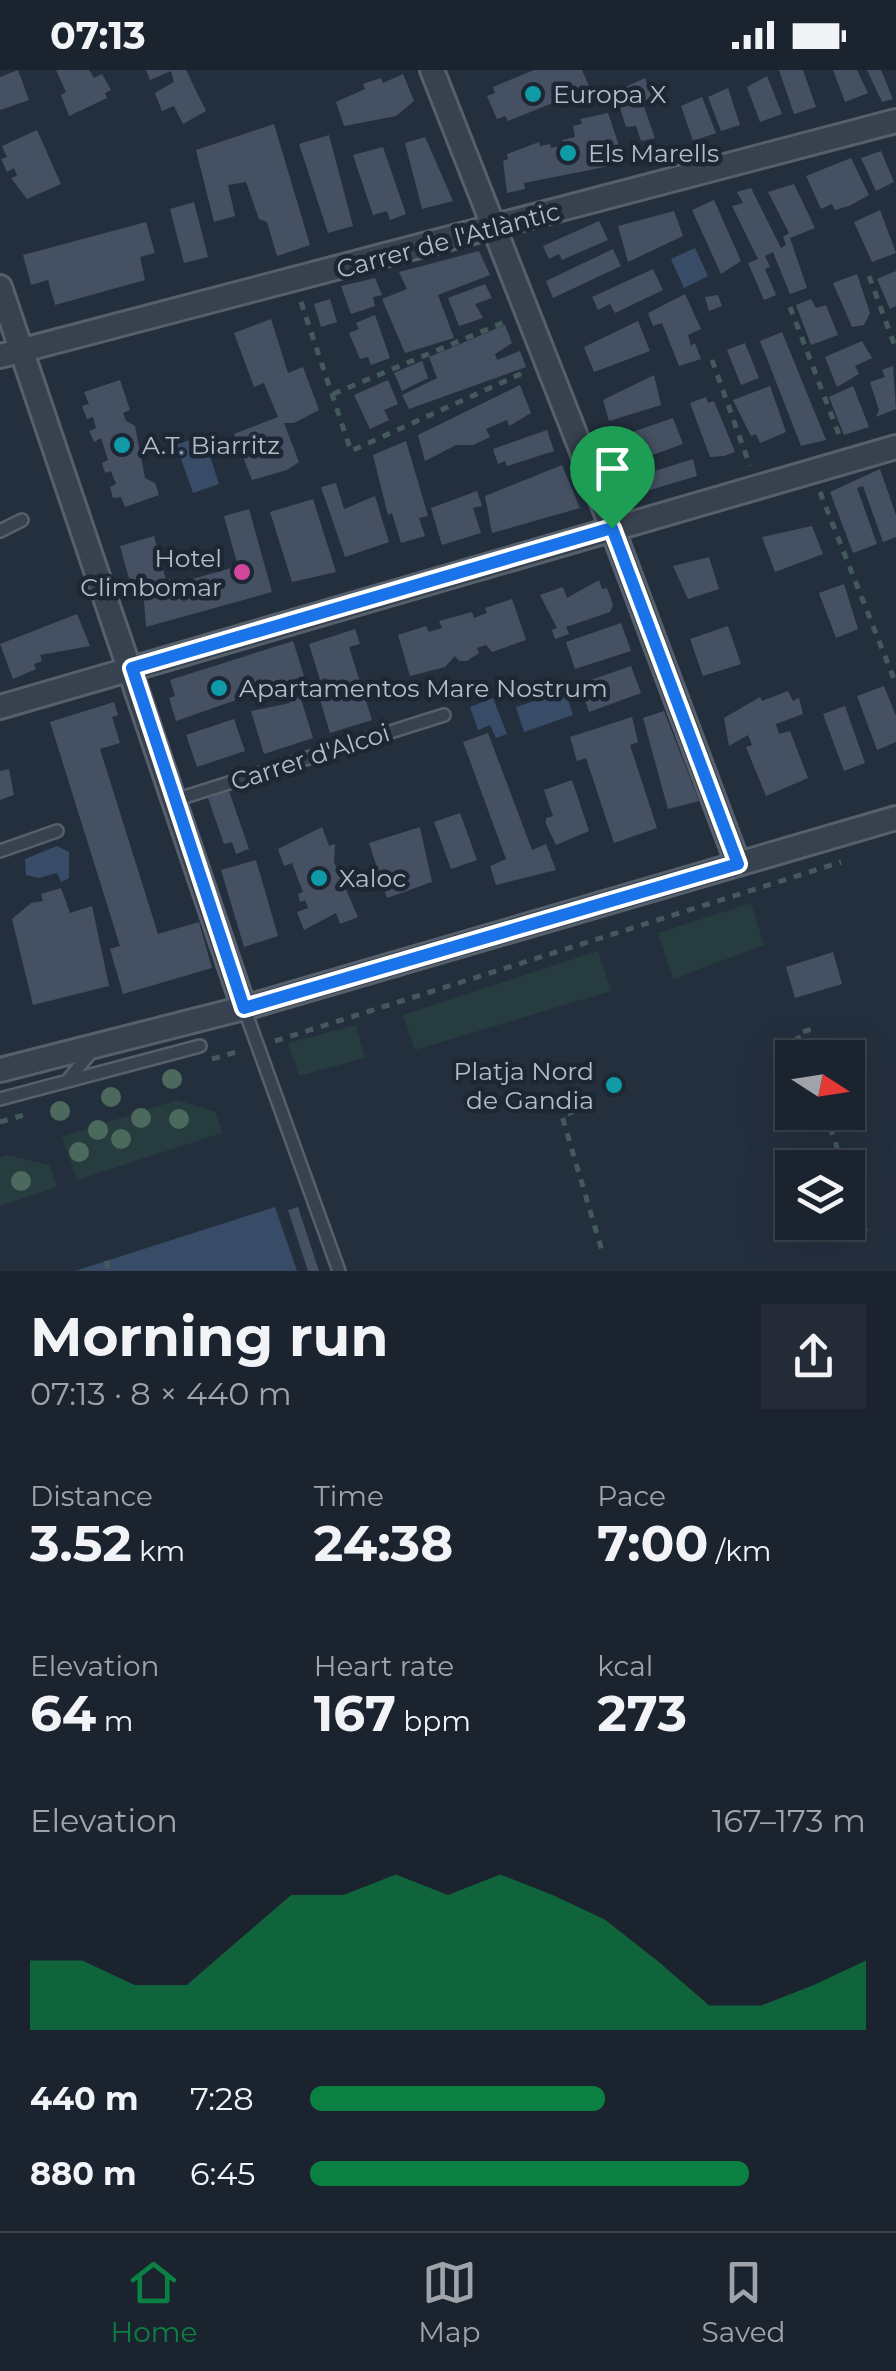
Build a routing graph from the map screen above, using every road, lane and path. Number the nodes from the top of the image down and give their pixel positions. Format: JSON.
{"nodes":[{"id":1,"x":432,"y":70,"type":"edge"},
{"id":2,"x":896,"y":120,"type":"edge"},
{"id":3,"x":495,"y":228,"type":"junction"},
{"id":4,"x":869,"y":276,"type":"dead end"},
{"id":5,"x":297,"y":279,"type":"junction"},
{"id":6,"x":0,"y":287,"type":"edge"},
{"id":7,"x":790,"y":307,"type":"dead end"},
{"id":8,"x":528,"y":312,"type":"junction"},
{"id":9,"x":896,"y":349,"type":"edge"},
{"id":10,"x":11,"y":353,"type":"edge"},
{"id":11,"x":712,"y":360,"type":"dead end"},
{"id":12,"x":548,"y":362,"type":"junction"},
{"id":13,"x":333,"y":394,"type":"junction"},
{"id":14,"x":896,"y":447,"type":"edge"},
{"id":15,"x":849,"y":462,"type":"junction"},
{"id":16,"x":812,"y":472,"type":"junction"},
{"id":17,"x":758,"y":487,"type":"junction"},
{"id":18,"x":22,"y":520,"type":"dead end"},
{"id":19,"x":612,"y":528,"type":"junction"},
{"id":20,"x":0,"y":531,"type":"edge"},
{"id":21,"x":132,"y":668,"type":"junction"},
{"id":22,"x":896,"y":684,"type":"edge"},
{"id":23,"x":0,"y":707,"type":"edge"},
{"id":24,"x":444,"y":715,"type":"dead end"},
{"id":25,"x":176,"y":800,"type":"junction"},
{"id":26,"x":896,"y":818,"type":"edge"},
{"id":27,"x":57,"y":831,"type":"dead end"},
{"id":28,"x":0,"y":851,"type":"edge"},
{"id":29,"x":860,"y":856,"type":"dead end"},
{"id":30,"x":738,"y":864,"type":"junction"},
{"id":31,"x":244,"y":1008,"type":"junction"},
{"id":32,"x":818,"y":1027,"type":"dead end"},
{"id":33,"x":800,"y":1040,"type":"edge"},
{"id":34,"x":96,"y":1046,"type":"junction"},
{"id":35,"x":200,"y":1046,"type":"dead end"},
{"id":36,"x":260,"y":1046,"type":"junction"},
{"id":37,"x":204,"y":1062,"type":"dead end"},
{"id":38,"x":0,"y":1070,"type":"edge"},
{"id":39,"x":67,"y":1082,"type":"junction"},
{"id":40,"x":0,"y":1099,"type":"edge"},
{"id":41,"x":37,"y":1111,"type":"dead end"},
{"id":42,"x":576,"y":1112,"type":"dead end"},
{"id":43,"x":0,"y":1122,"type":"edge"},
{"id":44,"x":865,"y":1229,"type":"edge"},
{"id":45,"x":866,"y":1232,"type":"dead end"},
{"id":46,"x":602,"y":1251,"type":"dead end"},
{"id":47,"x":106,"y":1261,"type":"dead end"},
{"id":48,"x":109,"y":1271,"type":"edge"},
{"id":49,"x":339,"y":1271,"type":"edge"}],
"edges":[{"from":1,"to":3,"type":"street"},
{"from":2,"to":3,"type":"street","name":"Carrer de l'Atlàntic"},
{"from":3,"to":5,"type":"street","name":"Carrer de l'Atlàntic"},
{"from":3,"to":8,"type":"street"},
{"from":4,"to":9,"type":"path"},
{"from":5,"to":10,"type":"street","name":"Carrer de l'Atlàntic"},
{"from":5,"to":13,"type":"path"},
{"from":6,"to":10,"type":"street"},
{"from":7,"to":15,"type":"path"},
{"from":8,"to":12,"type":"street"},
{"from":8,"to":13,"type":"path"},
{"from":10,"to":21,"type":"street"},
{"from":11,"to":17,"type":"path"},
{"from":12,"to":13,"type":"path"},
{"from":12,"to":19,"type":"street"},
{"from":14,"to":15,"type":"street"},
{"from":15,"to":16,"type":"street"},
{"from":16,"to":17,"type":"street"},
{"from":16,"to":22,"type":"path"},
{"from":17,"to":19,"type":"street"},
{"from":18,"to":20,"type":"lane"},
{"from":19,"to":21,"type":"street"},
{"from":19,"to":30,"type":"street"},
{"from":21,"to":23,"type":"street"},
{"from":21,"to":25,"type":"street"},
{"from":24,"to":25,"type":"lane","name":"Carrer d'Alcoi"},
{"from":25,"to":31,"type":"street"},
{"from":26,"to":30,"type":"street"},
{"from":27,"to":28,"type":"lane"},
{"from":29,"to":36,"type":"path"},
{"from":30,"to":31,"type":"street"},
{"from":31,"to":34,"type":"street"},
{"from":31,"to":36,"type":"lane"},
{"from":32,"to":33,"type":"path"},
{"from":34,"to":38,"type":"street"},
{"from":34,"to":39,"type":"lane"},
{"from":35,"to":39,"type":"lane"},
{"from":36,"to":37,"type":"path"},
{"from":36,"to":49,"type":"lane"},
{"from":39,"to":40,"type":"lane"},
{"from":41,"to":43,"type":"path"},
{"from":42,"to":46,"type":"path"},
{"from":44,"to":45,"type":"path"},
{"from":47,"to":48,"type":"path"}]}
